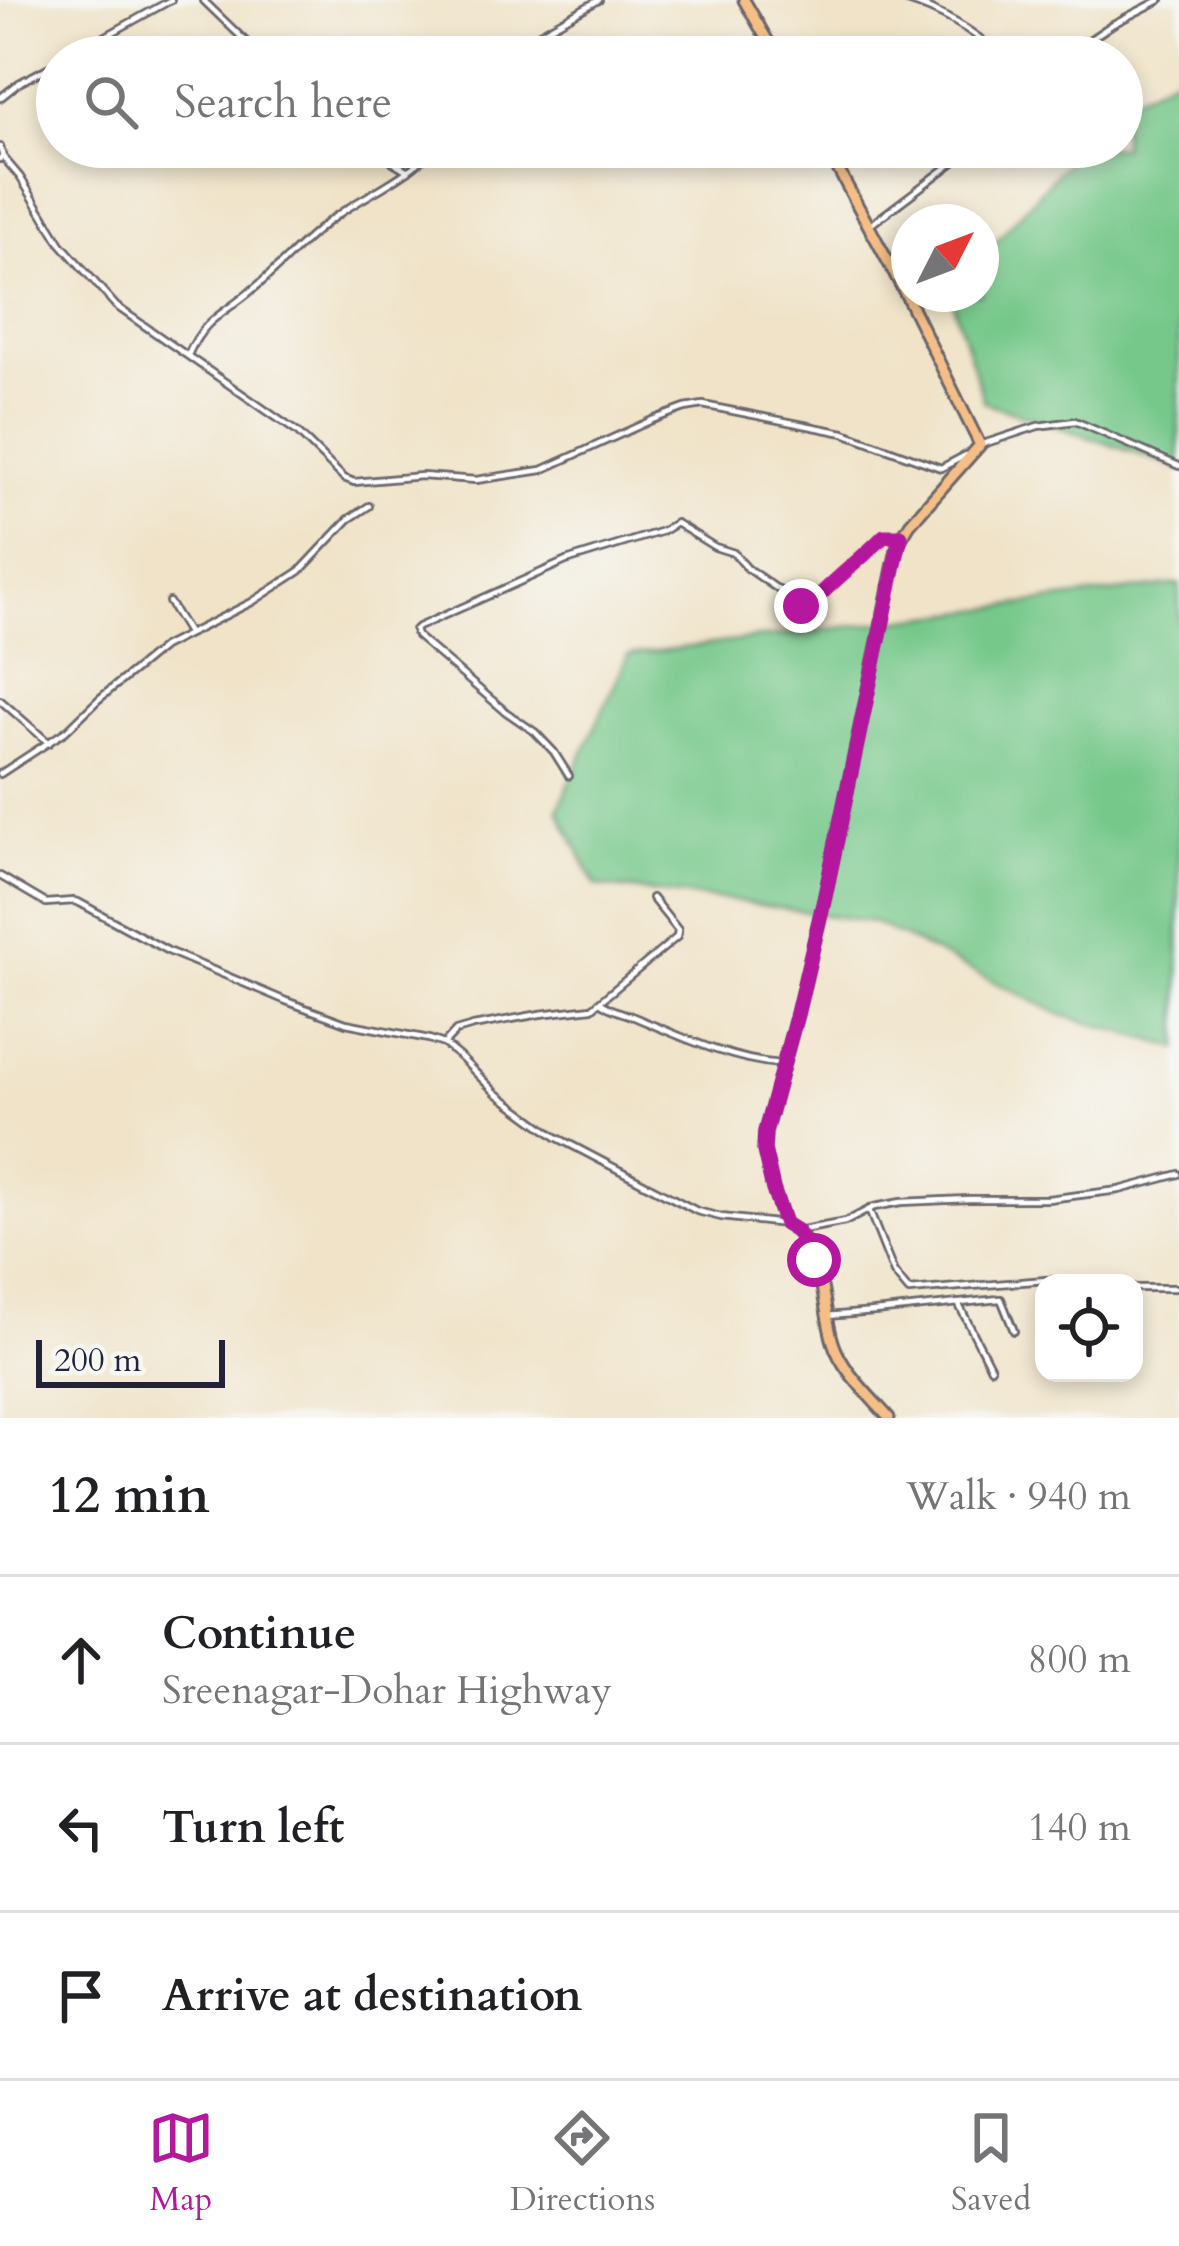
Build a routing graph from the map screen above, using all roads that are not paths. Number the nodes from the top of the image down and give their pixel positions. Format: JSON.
{"nodes":[{"id":1,"x":171,"y":0,"type":"edge"},
{"id":2,"x":203,"y":0,"type":"edge"},
{"id":3,"x":598,"y":0,"type":"edge"},
{"id":4,"x":744,"y":0,"type":"edge"},
{"id":5,"x":904,"y":0,"type":"edge"},
{"id":6,"x":1160,"y":0,"type":"edge"},
{"id":7,"x":106,"y":36,"type":"edge"},
{"id":8,"x":240,"y":36,"type":"edge"},
{"id":9,"x":534,"y":36,"type":"edge"},
{"id":10,"x":765,"y":36,"type":"edge"},
{"id":11,"x":977,"y":36,"type":"edge"},
{"id":12,"x":1096,"y":36,"type":"edge"},
{"id":13,"x":36,"y":74,"type":"edge"},
{"id":14,"x":0,"y":98,"type":"edge"},
{"id":15,"x":0,"y":147,"type":"edge"},
{"id":16,"x":2,"y":158,"type":"edge"},
{"id":17,"x":403,"y":168,"type":"edge"},
{"id":18,"x":411,"y":168,"type":"edge"},
{"id":19,"x":837,"y":168,"type":"edge"},
{"id":20,"x":946,"y":168,"type":"edge"},
{"id":21,"x":408,"y":171,"type":"junction"},
{"id":22,"x":869,"y":226,"type":"junction"},
{"id":23,"x":188,"y":355,"type":"junction"},
{"id":24,"x":978,"y":448,"type":"junction"},
{"id":25,"x":1179,"y":466,"type":"edge"},
{"id":26,"x":369,"y":506,"type":"dead end"},
{"id":27,"x":901,"y":536,"type":"junction"},
{"id":28,"x":169,"y":602,"type":"dead end"},
{"id":29,"x":188,"y":633,"type":"junction"},
{"id":30,"x":0,"y":700,"type":"edge"},
{"id":31,"x":49,"y":742,"type":"junction"},
{"id":32,"x":0,"y":774,"type":"edge"},
{"id":33,"x":569,"y":776,"type":"dead end"},
{"id":34,"x":0,"y":876,"type":"edge"},
{"id":35,"x":652,"y":898,"type":"dead end"},
{"id":36,"x":600,"y":1002,"type":"junction"},
{"id":37,"x":444,"y":1044,"type":"junction"},
{"id":38,"x":784,"y":1065,"type":"junction"},
{"id":39,"x":1179,"y":1174,"type":"edge"},
{"id":40,"x":868,"y":1210,"type":"junction"},
{"id":41,"x":785,"y":1224,"type":"junction"},
{"id":42,"x":797,"y":1231,"type":"junction"},
{"id":43,"x":1035,"y":1281,"type":"edge"},
{"id":44,"x":999,"y":1283,"type":"junction"},
{"id":45,"x":1143,"y":1288,"type":"edge"},
{"id":46,"x":1179,"y":1288,"type":"edge"},
{"id":47,"x":1001,"y":1299,"type":"junction"},
{"id":48,"x":958,"y":1303,"type":"junction"},
{"id":49,"x":827,"y":1316,"type":"junction"},
{"id":50,"x":1014,"y":1331,"type":"dead end"},
{"id":51,"x":992,"y":1368,"type":"dead end"},
{"id":52,"x":889,"y":1418,"type":"edge"}],
"edges":[{"from":1,"to":7,"type":"street"},
{"from":2,"to":8,"type":"street"},
{"from":3,"to":9,"type":"street"},
{"from":4,"to":10,"type":"main road"},
{"from":5,"to":11,"type":"street"},
{"from":6,"to":12,"type":"street"},
{"from":13,"to":14,"type":"street"},
{"from":15,"to":16,"type":"street"},
{"from":16,"to":23,"type":"street"},
{"from":17,"to":21,"type":"street"},
{"from":18,"to":21,"type":"street"},
{"from":19,"to":22,"type":"main road"},
{"from":20,"to":22,"type":"street"},
{"from":21,"to":23,"type":"street"},
{"from":22,"to":24,"type":"main road"},
{"from":23,"to":24,"type":"street"},
{"from":24,"to":25,"type":"street"},
{"from":24,"to":27,"type":"main road"},
{"from":26,"to":29,"type":"street"},
{"from":27,"to":33,"type":"street"},
{"from":27,"to":38,"type":"main road"},
{"from":28,"to":29,"type":"street"},
{"from":29,"to":31,"type":"street"},
{"from":30,"to":31,"type":"street"},
{"from":31,"to":32,"type":"street"},
{"from":34,"to":37,"type":"street"},
{"from":35,"to":36,"type":"street"},
{"from":36,"to":37,"type":"street"},
{"from":36,"to":38,"type":"street"},
{"from":37,"to":41,"type":"street"},
{"from":38,"to":41,"type":"main road"},
{"from":39,"to":40,"type":"street"},
{"from":40,"to":42,"type":"street"},
{"from":40,"to":44,"type":"street"},
{"from":41,"to":42,"type":"main road"},
{"from":42,"to":49,"type":"main road"},
{"from":43,"to":44,"type":"street"},
{"from":44,"to":47,"type":"street"},
{"from":45,"to":46,"type":"street"},
{"from":47,"to":48,"type":"street"},
{"from":47,"to":50,"type":"street"},
{"from":48,"to":49,"type":"street"},
{"from":48,"to":51,"type":"street"},
{"from":49,"to":52,"type":"main road"}]}
